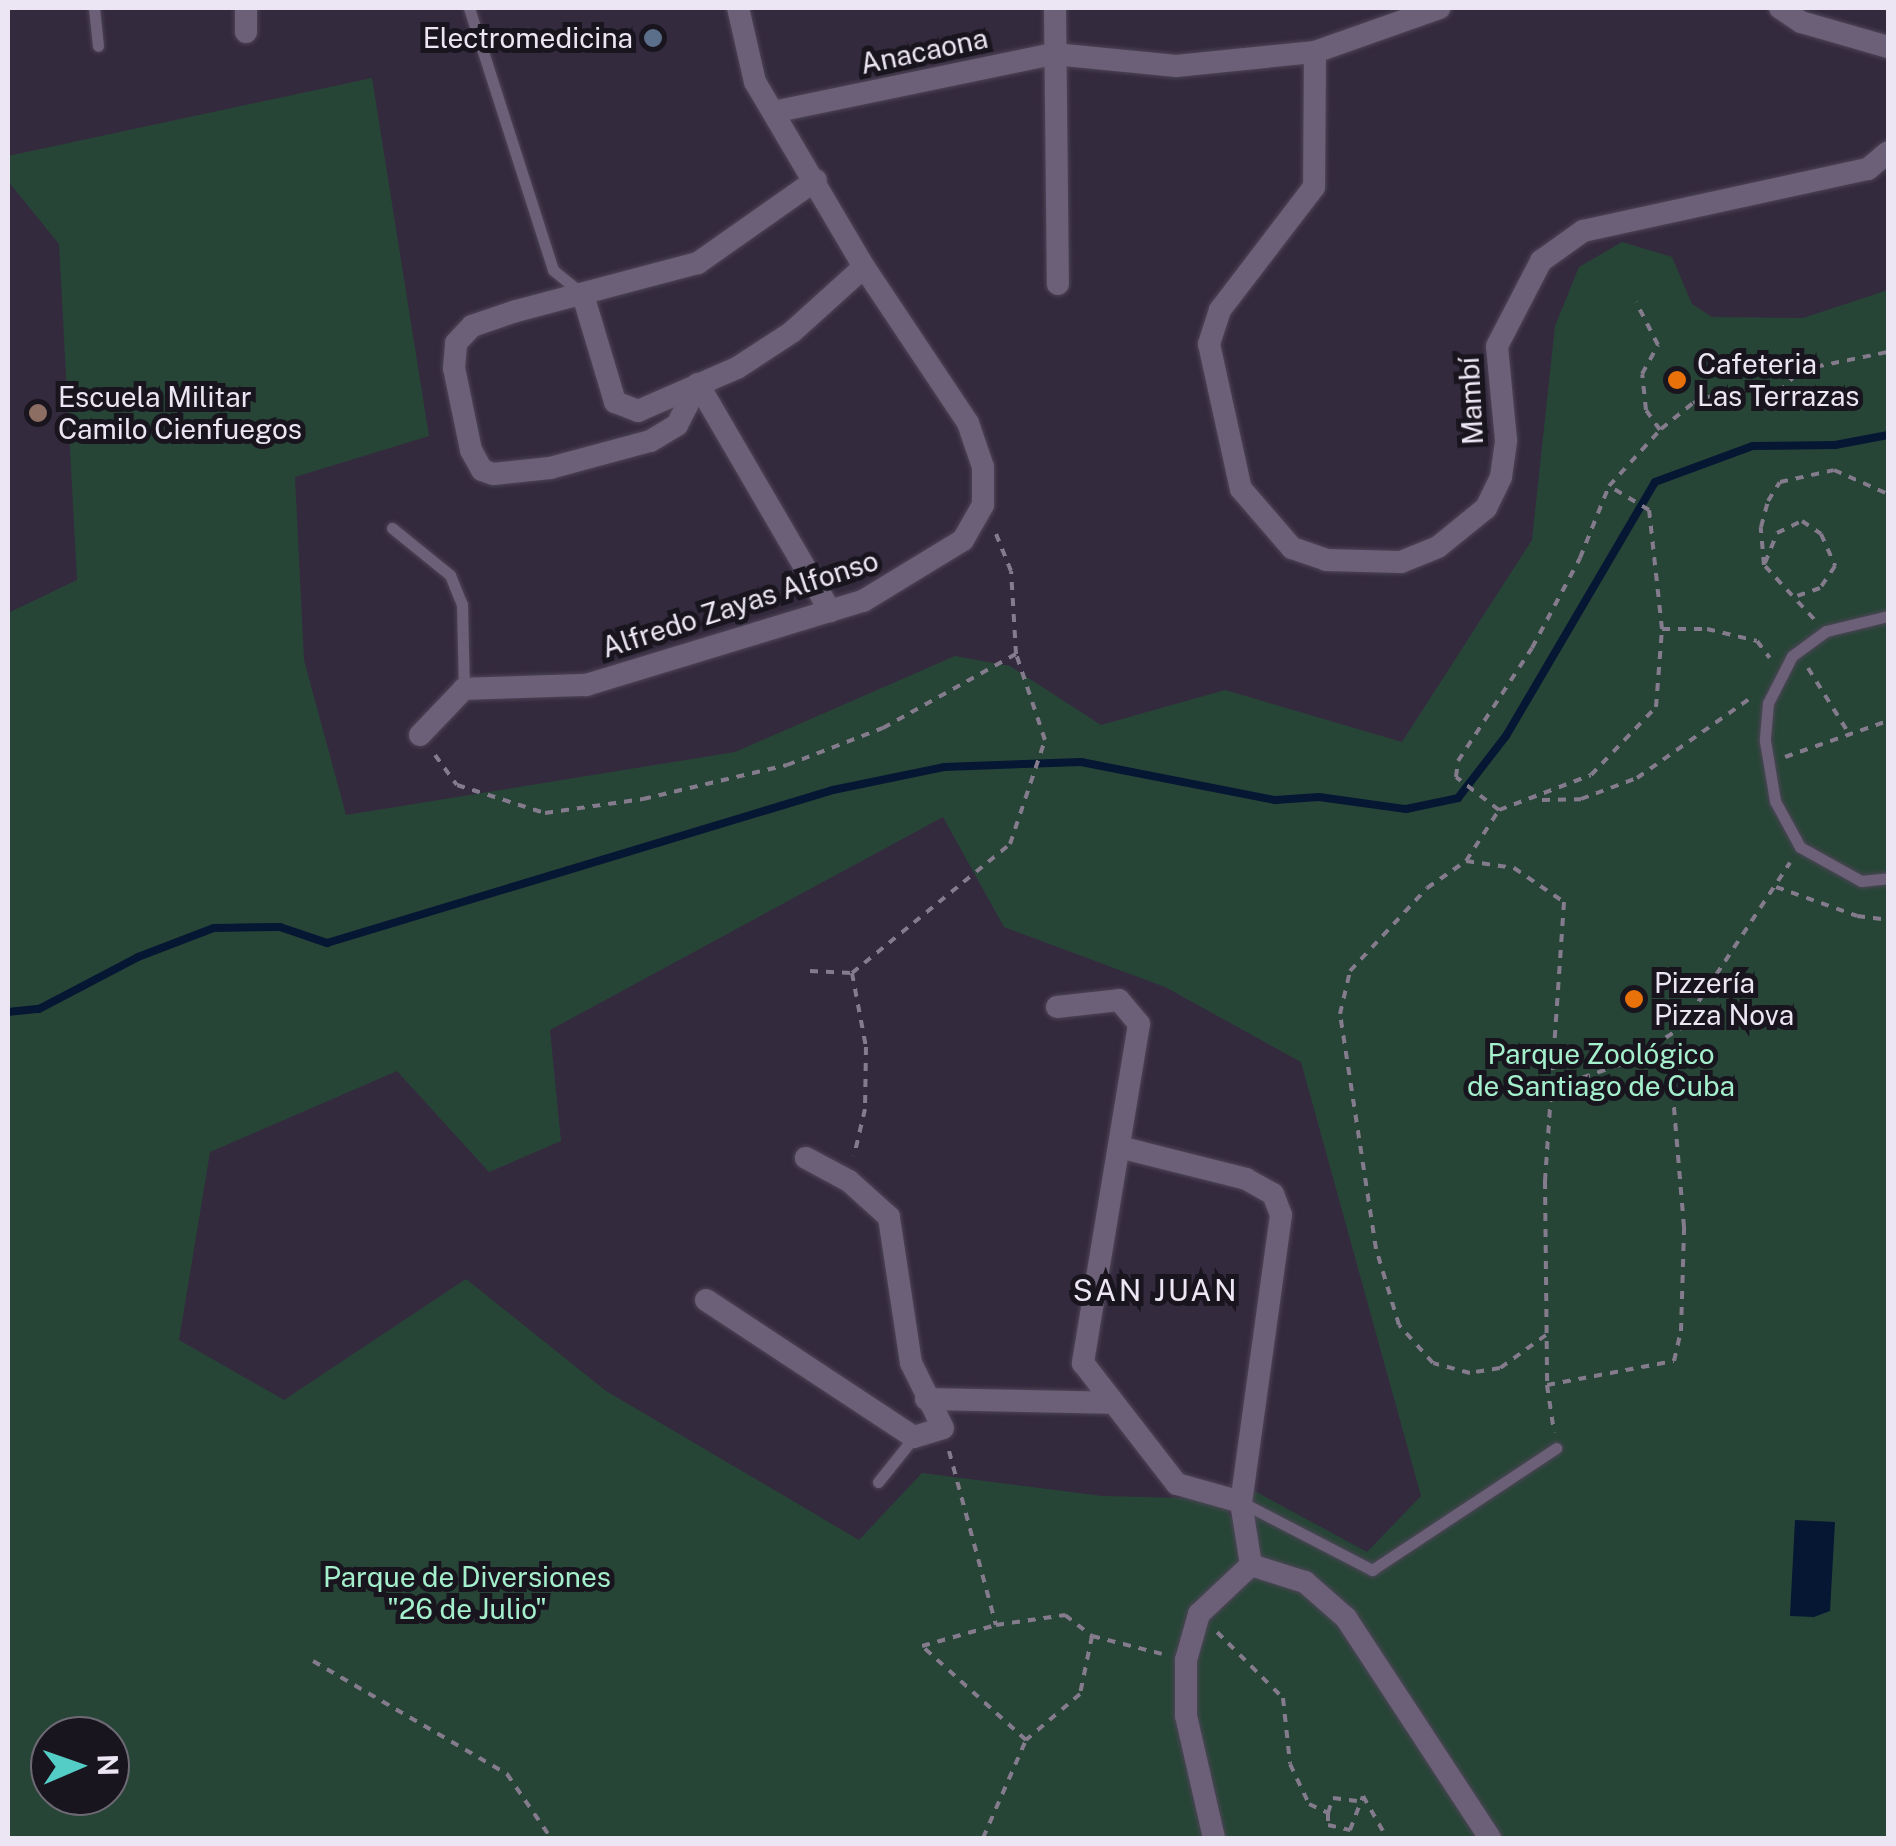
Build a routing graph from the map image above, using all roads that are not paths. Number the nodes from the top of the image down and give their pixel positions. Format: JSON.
{"nodes":[{"id":1,"x":94,"y":8,"type":"edge"},
{"id":2,"x":246,"y":8,"type":"edge"},
{"id":3,"x":470,"y":8,"type":"edge"},
{"id":4,"x":738,"y":8,"type":"edge"},
{"id":5,"x":1055,"y":8,"type":"edge"},
{"id":6,"x":1439,"y":8,"type":"edge"},
{"id":7,"x":1780,"y":8,"type":"edge"},
{"id":8,"x":246,"y":32,"type":"dead end"},
{"id":9,"x":98,"y":46,"type":"dead end"},
{"id":10,"x":1885,"y":49,"type":"edge"},
{"id":11,"x":1315,"y":52,"type":"junction"},
{"id":12,"x":1054,"y":54,"type":"junction"},
{"id":13,"x":773,"y":112,"type":"junction"},
{"id":14,"x":1888,"y":152,"type":"edge"},
{"id":15,"x":816,"y":180,"type":"junction"},
{"id":16,"x":864,"y":267,"type":"junction"},
{"id":17,"x":1058,"y":284,"type":"dead end"},
{"id":18,"x":583,"y":295,"type":"junction"},
{"id":19,"x":698,"y":384,"type":"junction"},
{"id":20,"x":392,"y":528,"type":"dead end"},
{"id":21,"x":830,"y":611,"type":"junction"},
{"id":22,"x":1888,"y":616,"type":"edge"},
{"id":23,"x":464,"y":689,"type":"junction"},
{"id":24,"x":420,"y":736,"type":"road end"},
{"id":25,"x":1888,"y":878,"type":"edge"},
{"id":26,"x":1057,"y":1007,"type":"dead end"},
{"id":27,"x":1119,"y":1147,"type":"junction"},
{"id":28,"x":806,"y":1158,"type":"dead end"},
{"id":29,"x":706,"y":1300,"type":"dead end"},
{"id":30,"x":926,"y":1398,"type":"junction"},
{"id":31,"x":1110,"y":1403,"type":"junction"},
{"id":32,"x":914,"y":1438,"type":"junction"},
{"id":33,"x":1556,"y":1448,"type":"road end"},
{"id":34,"x":878,"y":1482,"type":"dead end"},
{"id":35,"x":1240,"y":1502,"type":"junction"},
{"id":36,"x":1251,"y":1565,"type":"junction"},
{"id":37,"x":1214,"y":1838,"type":"edge"},
{"id":38,"x":1490,"y":1838,"type":"edge"}],
"edges":[{"from":1,"to":9,"type":"lane"},
{"from":2,"to":8,"type":"street"},
{"from":3,"to":18,"type":"lane"},
{"from":4,"to":13,"type":"street"},
{"from":5,"to":12,"type":"street"},
{"from":6,"to":11,"type":"street","name":"Anacaona"},
{"from":7,"to":10,"type":"street"},
{"from":11,"to":12,"type":"street","name":"Anacaona"},
{"from":11,"to":14,"type":"street","name":"Mambí"},
{"from":12,"to":13,"type":"street","name":"Anacaona"},
{"from":12,"to":17,"type":"street"},
{"from":13,"to":15,"type":"street"},
{"from":15,"to":16,"type":"street"},
{"from":15,"to":18,"type":"street"},
{"from":16,"to":19,"type":"street"},
{"from":16,"to":21,"type":"street","name":"Alfredo Zayas Alfonso"},
{"from":18,"to":19,"type":"street"},
{"from":18,"to":19,"type":"street"},
{"from":19,"to":21,"type":"street"},
{"from":20,"to":23,"type":"lane"},
{"from":21,"to":23,"type":"street","name":"Alfredo Zayas Alfonso"},
{"from":22,"to":25,"type":"lane"},
{"from":23,"to":24,"type":"street"},
{"from":26,"to":27,"type":"street"},
{"from":27,"to":31,"type":"street"},
{"from":27,"to":35,"type":"street"},
{"from":28,"to":30,"type":"street"},
{"from":29,"to":32,"type":"street"},
{"from":30,"to":31,"type":"street"},
{"from":30,"to":32,"type":"street"},
{"from":31,"to":35,"type":"street"},
{"from":32,"to":34,"type":"lane"},
{"from":33,"to":35,"type":"lane"},
{"from":35,"to":36,"type":"street"},
{"from":36,"to":37,"type":"street"},
{"from":36,"to":38,"type":"street"}]}
